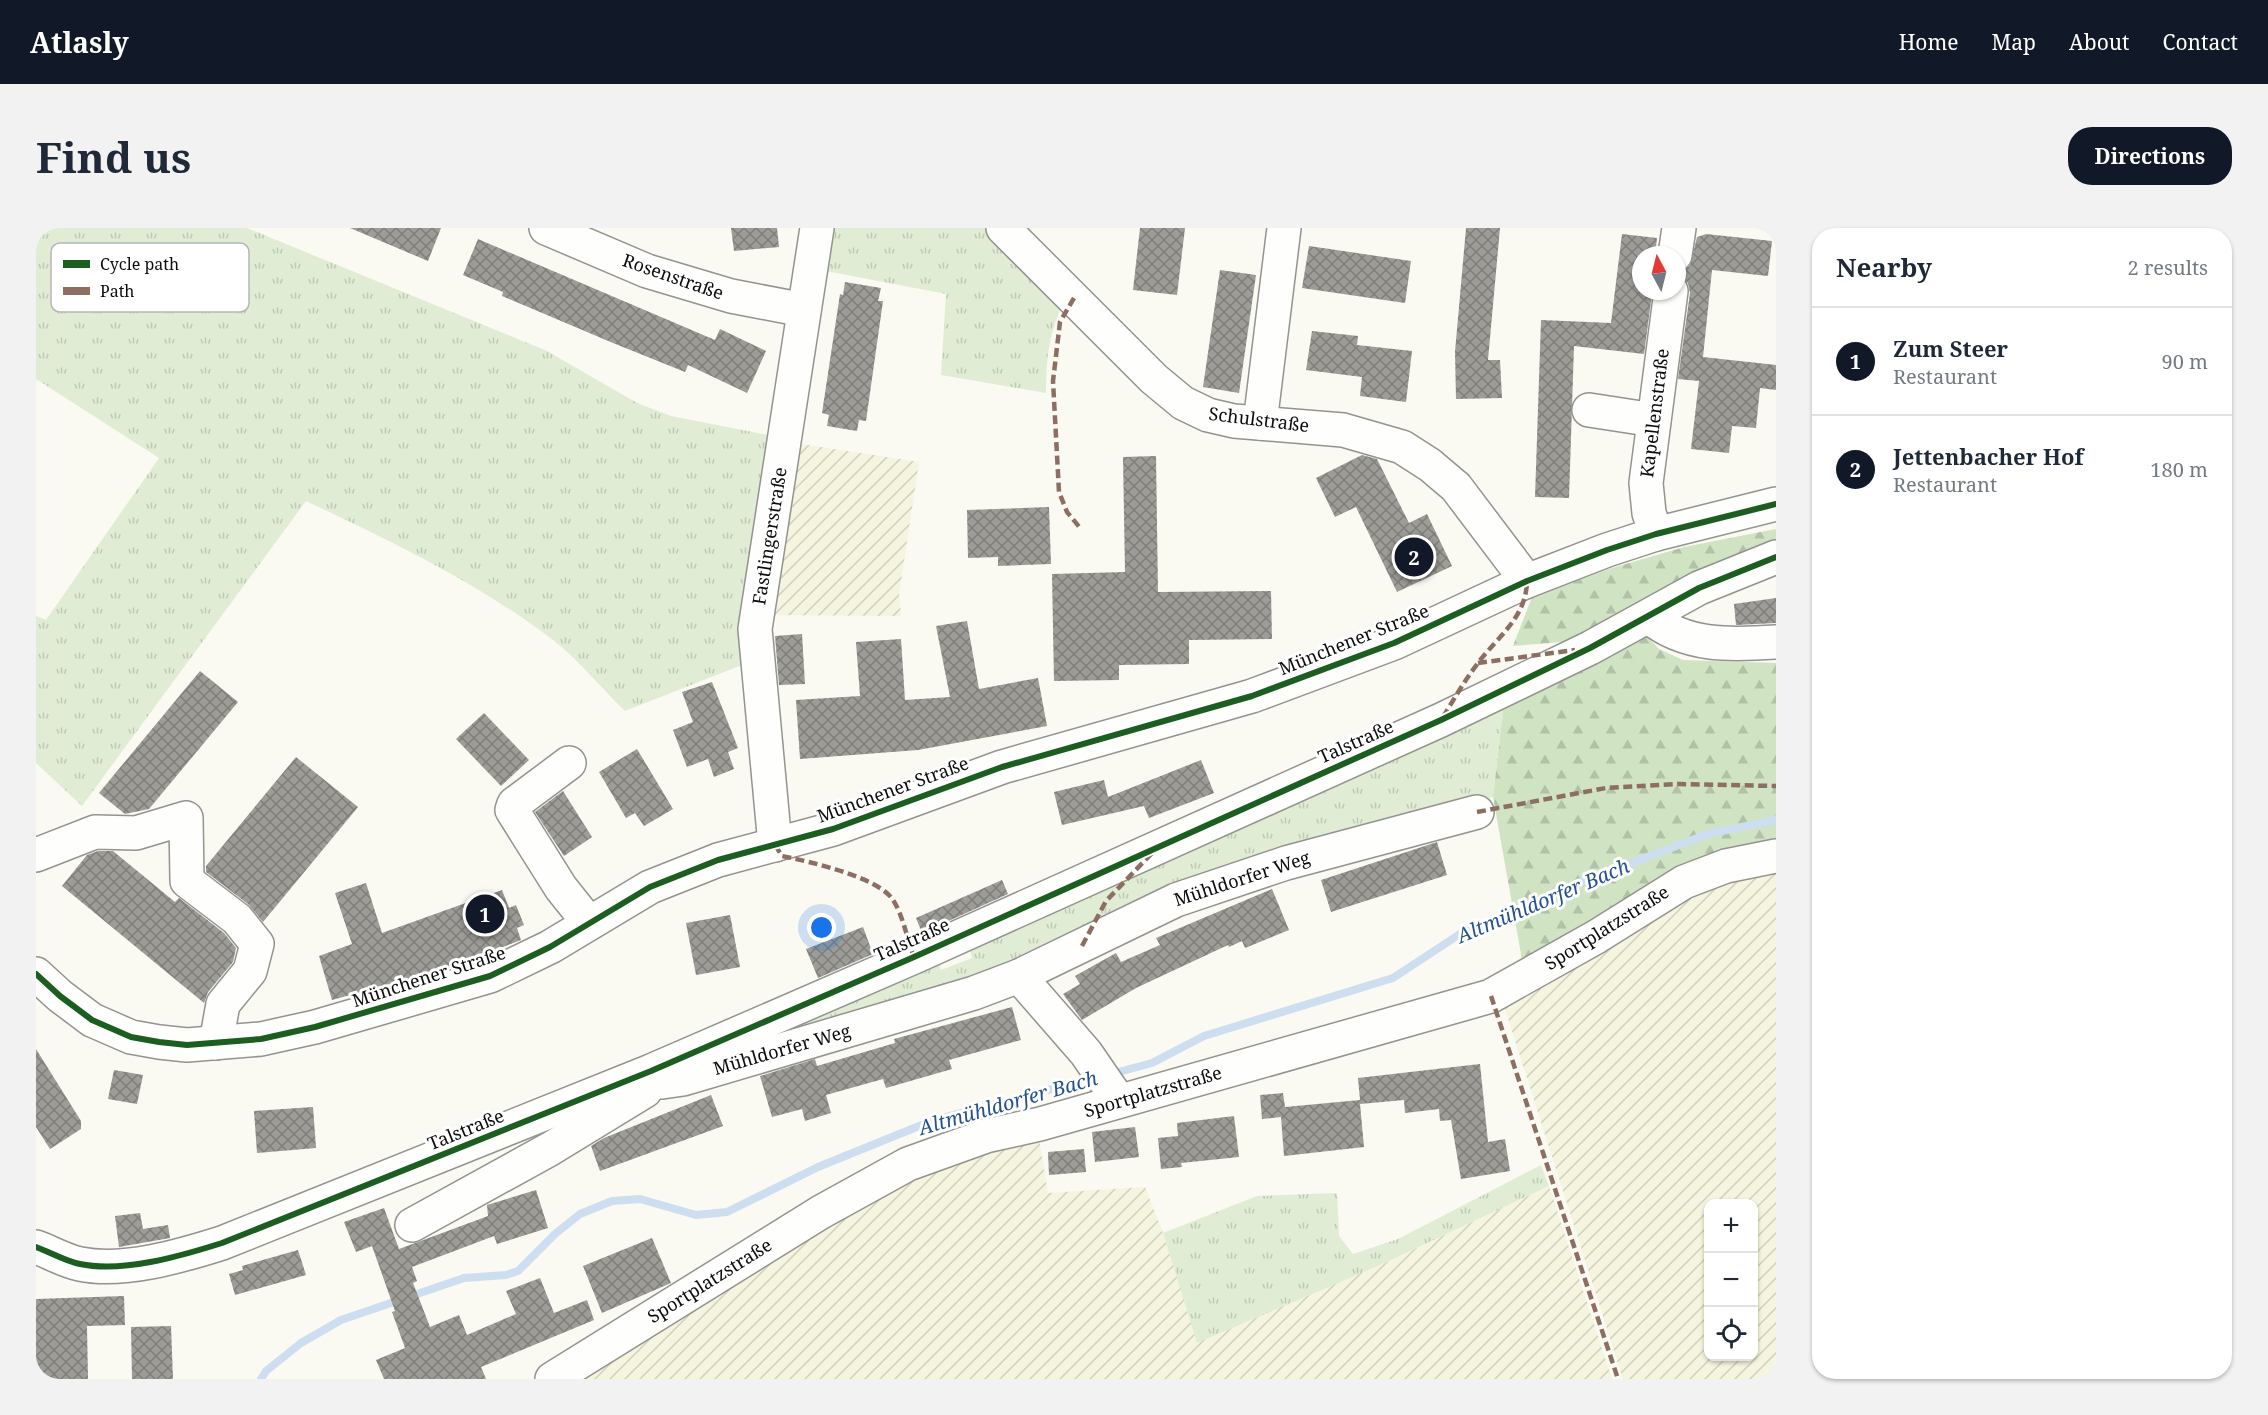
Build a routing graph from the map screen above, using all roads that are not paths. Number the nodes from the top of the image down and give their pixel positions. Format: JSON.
{"nodes":[{"id":1,"x":546,"y":228,"type":"edge"},
{"id":2,"x":817,"y":228,"type":"edge"},
{"id":3,"x":1003,"y":228,"type":"edge"},
{"id":4,"x":1284,"y":228,"type":"edge"},
{"id":5,"x":1673,"y":228,"type":"edge"},
{"id":6,"x":1679,"y":228,"type":"edge"},
{"id":7,"x":1676,"y":246,"type":"edge"},
{"id":8,"x":1670,"y":300,"type":"edge"},
{"id":9,"x":804,"y":310,"type":"junction"},
{"id":10,"x":1589,"y":410,"type":"dead end"},
{"id":11,"x":1654,"y":420,"type":"junction"},
{"id":12,"x":1260,"y":423,"type":"junction"},
{"id":13,"x":1776,"y":504,"type":"edge"},
{"id":14,"x":1656,"y":534,"type":"junction"},
{"id":15,"x":1776,"y":557,"type":"edge"},
{"id":16,"x":1527,"y":582,"type":"junction"},
{"id":17,"x":1649,"y":617,"type":"junction"},
{"id":18,"x":1776,"y":642,"type":"edge"},
{"id":19,"x":569,"y":763,"type":"dead end"},
{"id":20,"x":1477,"y":812,"type":"dead end"},
{"id":21,"x":775,"y":845,"type":"junction"},
{"id":22,"x":36,"y":855,"type":"edge"},
{"id":23,"x":1776,"y":856,"type":"edge"},
{"id":24,"x":589,"y":922,"type":"junction"},
{"id":25,"x":36,"y":974,"type":"edge"},
{"id":26,"x":1019,"y":976,"type":"junction"},
{"id":27,"x":216,"y":1043,"type":"junction"},
{"id":28,"x":655,"y":1076,"type":"junction"},
{"id":29,"x":1116,"y":1096,"type":"junction"},
{"id":30,"x":412,"y":1225,"type":"dead end"},
{"id":31,"x":36,"y":1247,"type":"edge"},
{"id":32,"x":552,"y":1379,"type":"edge"}],
"edges":[{"from":1,"to":9,"type":"street","name":"Rosenstraße"},
{"from":2,"to":9,"type":"street","name":"Fastlingerstraße"},
{"from":3,"to":12,"type":"street","name":"Schulstraße"},
{"from":4,"to":12,"type":"street"},
{"from":5,"to":6,"type":"street"},
{"from":6,"to":7,"type":"street"},
{"from":8,"to":11,"type":"street","name":"Kapellenstraße"},
{"from":9,"to":21,"type":"street","name":"Fastlingerstraße"},
{"from":10,"to":11,"type":"street"},
{"from":11,"to":14,"type":"street","name":"Kapellenstraße"},
{"from":12,"to":16,"type":"street","name":"Schulstraße"},
{"from":13,"to":14,"type":"street","name":"Münchener Straße"},
{"from":14,"to":16,"type":"street","name":"Münchener Straße"},
{"from":15,"to":17,"type":"street","name":"Talstraße"},
{"from":16,"to":21,"type":"street","name":"Münchener Straße"},
{"from":17,"to":18,"type":"street"},
{"from":17,"to":28,"type":"street","name":"Talstraße"},
{"from":19,"to":24,"type":"street"},
{"from":20,"to":26,"type":"street","name":"Mühldorfer Weg"},
{"from":21,"to":24,"type":"street","name":"Münchener Straße"},
{"from":22,"to":27,"type":"street"},
{"from":23,"to":29,"type":"street","name":"Sportplatzstraße"},
{"from":24,"to":27,"type":"street","name":"Münchener Straße"},
{"from":25,"to":27,"type":"street","name":"Münchener Straße"},
{"from":26,"to":28,"type":"street","name":"Mühldorfer Weg"},
{"from":26,"to":29,"type":"street"},
{"from":28,"to":30,"type":"street"},
{"from":28,"to":31,"type":"street","name":"Talstraße"},
{"from":29,"to":32,"type":"street","name":"Sportplatzstraße"}]}
